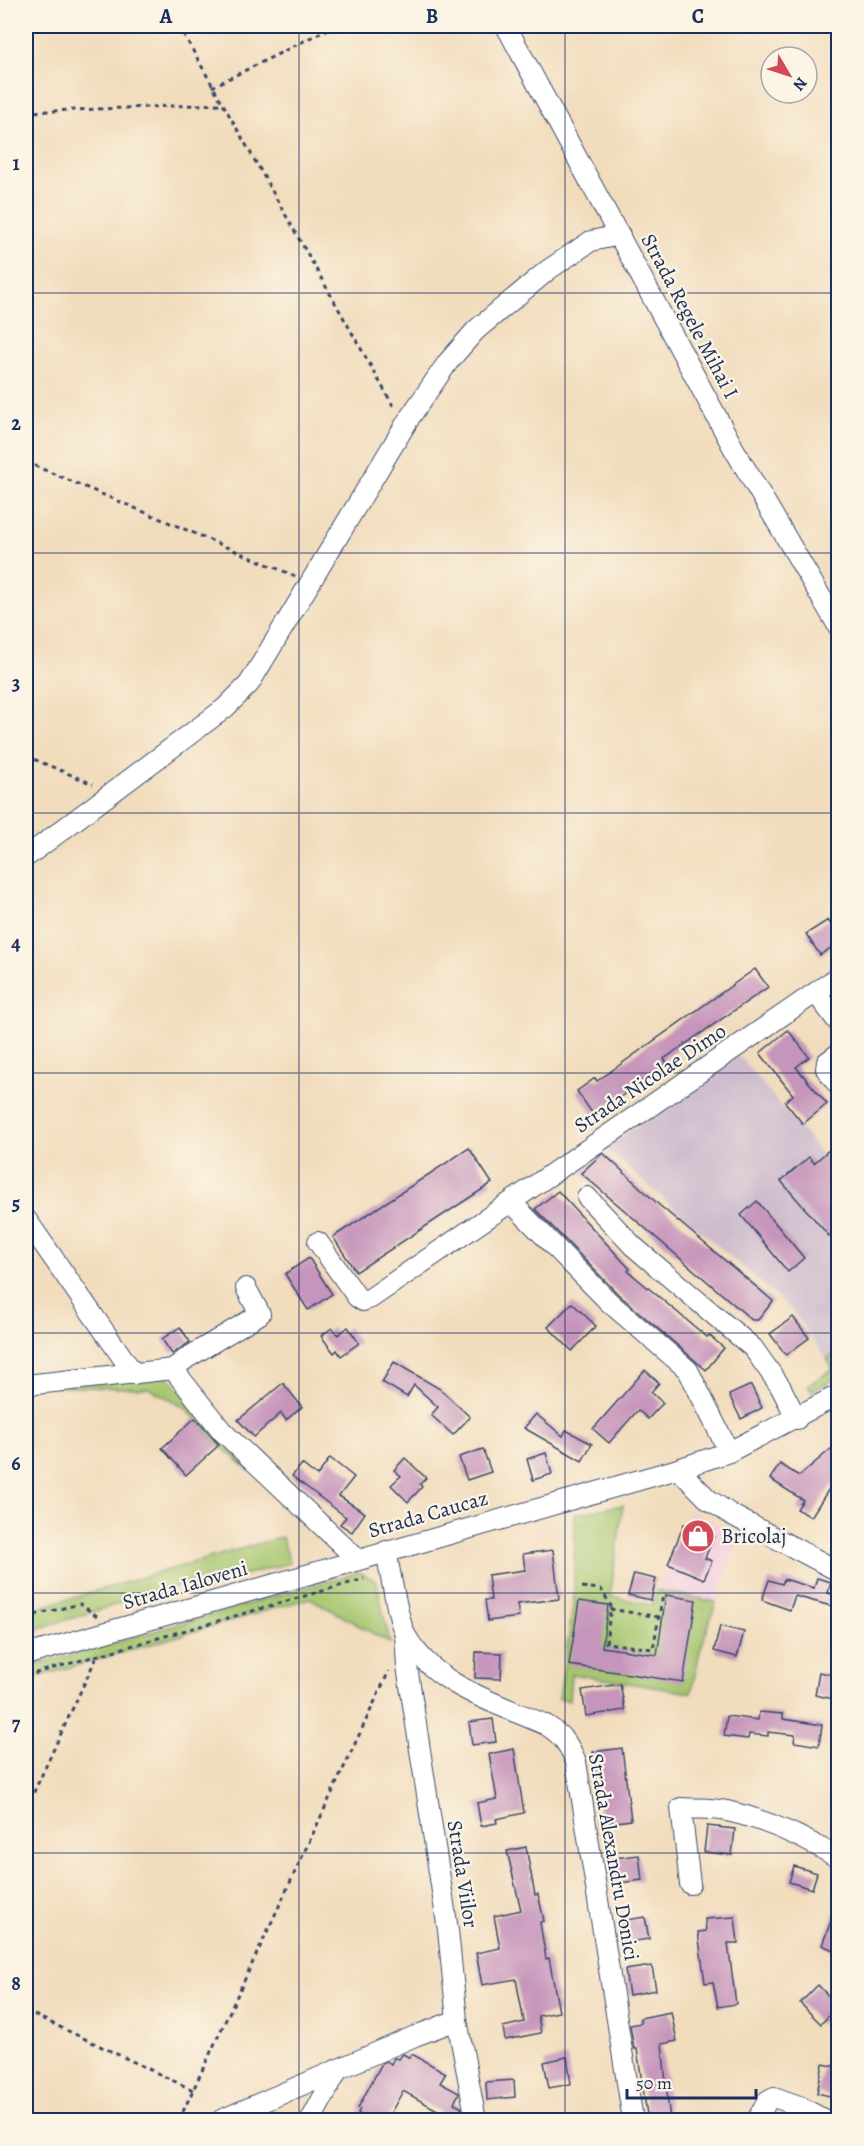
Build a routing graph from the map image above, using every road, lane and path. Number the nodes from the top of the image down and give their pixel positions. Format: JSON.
{"nodes":[{"id":1,"x":179,"y":26,"type":"edge"},
{"id":2,"x":334,"y":26,"type":"edge"},
{"id":3,"x":506,"y":26,"type":"edge"},
{"id":4,"x":212,"y":87,"type":"junction"},
{"id":5,"x":221,"y":104,"type":"junction"},
{"id":6,"x":26,"y":112,"type":"edge"},
{"id":7,"x":620,"y":235,"type":"junction"},
{"id":8,"x":405,"y":426,"type":"junction"},
{"id":9,"x":26,"y":462,"type":"edge"},
{"id":10,"x":311,"y":582,"type":"junction"},
{"id":11,"x":832,"y":605,"type":"edge"},
{"id":12,"x":838,"y":626,"type":"edge"},
{"id":13,"x":26,"y":756,"type":"edge"},
{"id":14,"x":112,"y":792,"type":"junction"},
{"id":15,"x":26,"y":856,"type":"edge"},
{"id":16,"x":838,"y":977,"type":"edge"},
{"id":17,"x":816,"y":993,"type":"junction"},
{"id":18,"x":838,"y":1022,"type":"edge"},
{"id":19,"x":838,"y":1054,"type":"edge"},
{"id":20,"x":838,"y":1085,"type":"edge"},
{"id":21,"x":587,"y":1197,"type":"dead end"},
{"id":22,"x":511,"y":1202,"type":"junction"},
{"id":23,"x":26,"y":1219,"type":"edge"},
{"id":24,"x":318,"y":1242,"type":"dead end"},
{"id":25,"x":246,"y":1288,"type":"dead end"},
{"id":26,"x":173,"y":1370,"type":"junction"},
{"id":27,"x":134,"y":1374,"type":"junction"},
{"id":28,"x":26,"y":1385,"type":"edge"},
{"id":29,"x":838,"y":1395,"type":"edge"},
{"id":30,"x":797,"y":1419,"type":"junction"},
{"id":31,"x":729,"y":1452,"type":"junction"},
{"id":32,"x":678,"y":1469,"type":"junction"},
{"id":33,"x":386,"y":1551,"type":"junction"},
{"id":34,"x":357,"y":1559,"type":"junction"},
{"id":35,"x":838,"y":1571,"type":"edge"},
{"id":36,"x":582,"y":1587,"type":"dead end"},
{"id":37,"x":663,"y":1595,"type":"dead end"},
{"id":38,"x":610,"y":1609,"type":"junction"},
{"id":39,"x":26,"y":1617,"type":"edge"},
{"id":40,"x":659,"y":1617,"type":"junction"},
{"id":41,"x":117,"y":1629,"type":"junction"},
{"id":42,"x":405,"y":1635,"type":"junction"},
{"id":43,"x":26,"y":1655,"type":"edge"},
{"id":44,"x":391,"y":1665,"type":"dead end"},
{"id":45,"x":26,"y":1676,"type":"edge"},
{"id":46,"x":26,"y":1809,"type":"edge"},
{"id":47,"x":838,"y":1858,"type":"edge"},
{"id":48,"x":690,"y":1884,"type":"dead end"},
{"id":49,"x":26,"y":2011,"type":"edge"},
{"id":50,"x":457,"y":2020,"type":"junction"},
{"id":51,"x":338,"y":2069,"type":"junction"},
{"id":52,"x":193,"y":2090,"type":"junction"},
{"id":53,"x":179,"y":2121,"type":"edge"},
{"id":54,"x":221,"y":2121,"type":"edge"},
{"id":55,"x":311,"y":2121,"type":"edge"},
{"id":56,"x":476,"y":2121,"type":"edge"},
{"id":57,"x":633,"y":2121,"type":"edge"},
{"id":58,"x":757,"y":2121,"type":"edge"},
{"id":59,"x":825,"y":2121,"type":"edge"}],
"edges":[{"from":1,"to":4,"type":"path"},
{"from":2,"to":4,"type":"path"},
{"from":3,"to":7,"type":"street","name":"Strada Regele Mihai I"},
{"from":4,"to":5,"type":"path"},
{"from":5,"to":6,"type":"path"},
{"from":5,"to":8,"type":"path"},
{"from":7,"to":8,"type":"street"},
{"from":7,"to":11,"type":"street","name":"Strada Regele Mihai I"},
{"from":8,"to":10,"type":"street"},
{"from":9,"to":10,"type":"path"},
{"from":10,"to":14,"type":"street"},
{"from":11,"to":12,"type":"street","name":"Strada Regele Mihai I"},
{"from":13,"to":14,"type":"path"},
{"from":14,"to":15,"type":"street"},
{"from":16,"to":17,"type":"street","name":"Strada Nicolae Dimo"},
{"from":17,"to":18,"type":"street"},
{"from":17,"to":22,"type":"street","name":"Strada Nicolae Dimo"},
{"from":19,"to":20,"type":"street"},
{"from":21,"to":30,"type":"street"},
{"from":22,"to":24,"type":"street"},
{"from":22,"to":31,"type":"street"},
{"from":23,"to":27,"type":"street"},
{"from":25,"to":26,"type":"street"},
{"from":26,"to":27,"type":"street"},
{"from":26,"to":34,"type":"street","name":"Strada Caucaz"},
{"from":27,"to":28,"type":"street"},
{"from":29,"to":30,"type":"street"},
{"from":30,"to":31,"type":"street"},
{"from":31,"to":32,"type":"street"},
{"from":32,"to":33,"type":"street","name":"Strada Caucaz"},
{"from":32,"to":35,"type":"street"},
{"from":33,"to":34,"type":"street","name":"Strada Caucaz"},
{"from":33,"to":42,"type":"street","name":"Strada Alexandru Donici"},
{"from":34,"to":41,"type":"street","name":"Strada Ialoveni"},
{"from":36,"to":38,"type":"path"},
{"from":37,"to":40,"type":"path"},
{"from":38,"to":40,"type":"path"},
{"from":38,"to":40,"type":"path"},
{"from":39,"to":41,"type":"path"},
{"from":41,"to":43,"type":"street","name":"Strada Ialoveni"},
{"from":42,"to":50,"type":"street","name":"Strada Viilor"},
{"from":42,"to":57,"type":"street","name":"Strada Alexandru Donici"},
{"from":44,"to":52,"type":"path"},
{"from":45,"to":46,"type":"path"},
{"from":47,"to":48,"type":"street"},
{"from":49,"to":52,"type":"path"},
{"from":50,"to":51,"type":"street"},
{"from":50,"to":56,"type":"street","name":"Strada Viilor"},
{"from":51,"to":54,"type":"street"},
{"from":51,"to":55,"type":"street"},
{"from":52,"to":53,"type":"path"},
{"from":58,"to":59,"type":"street"}]}
